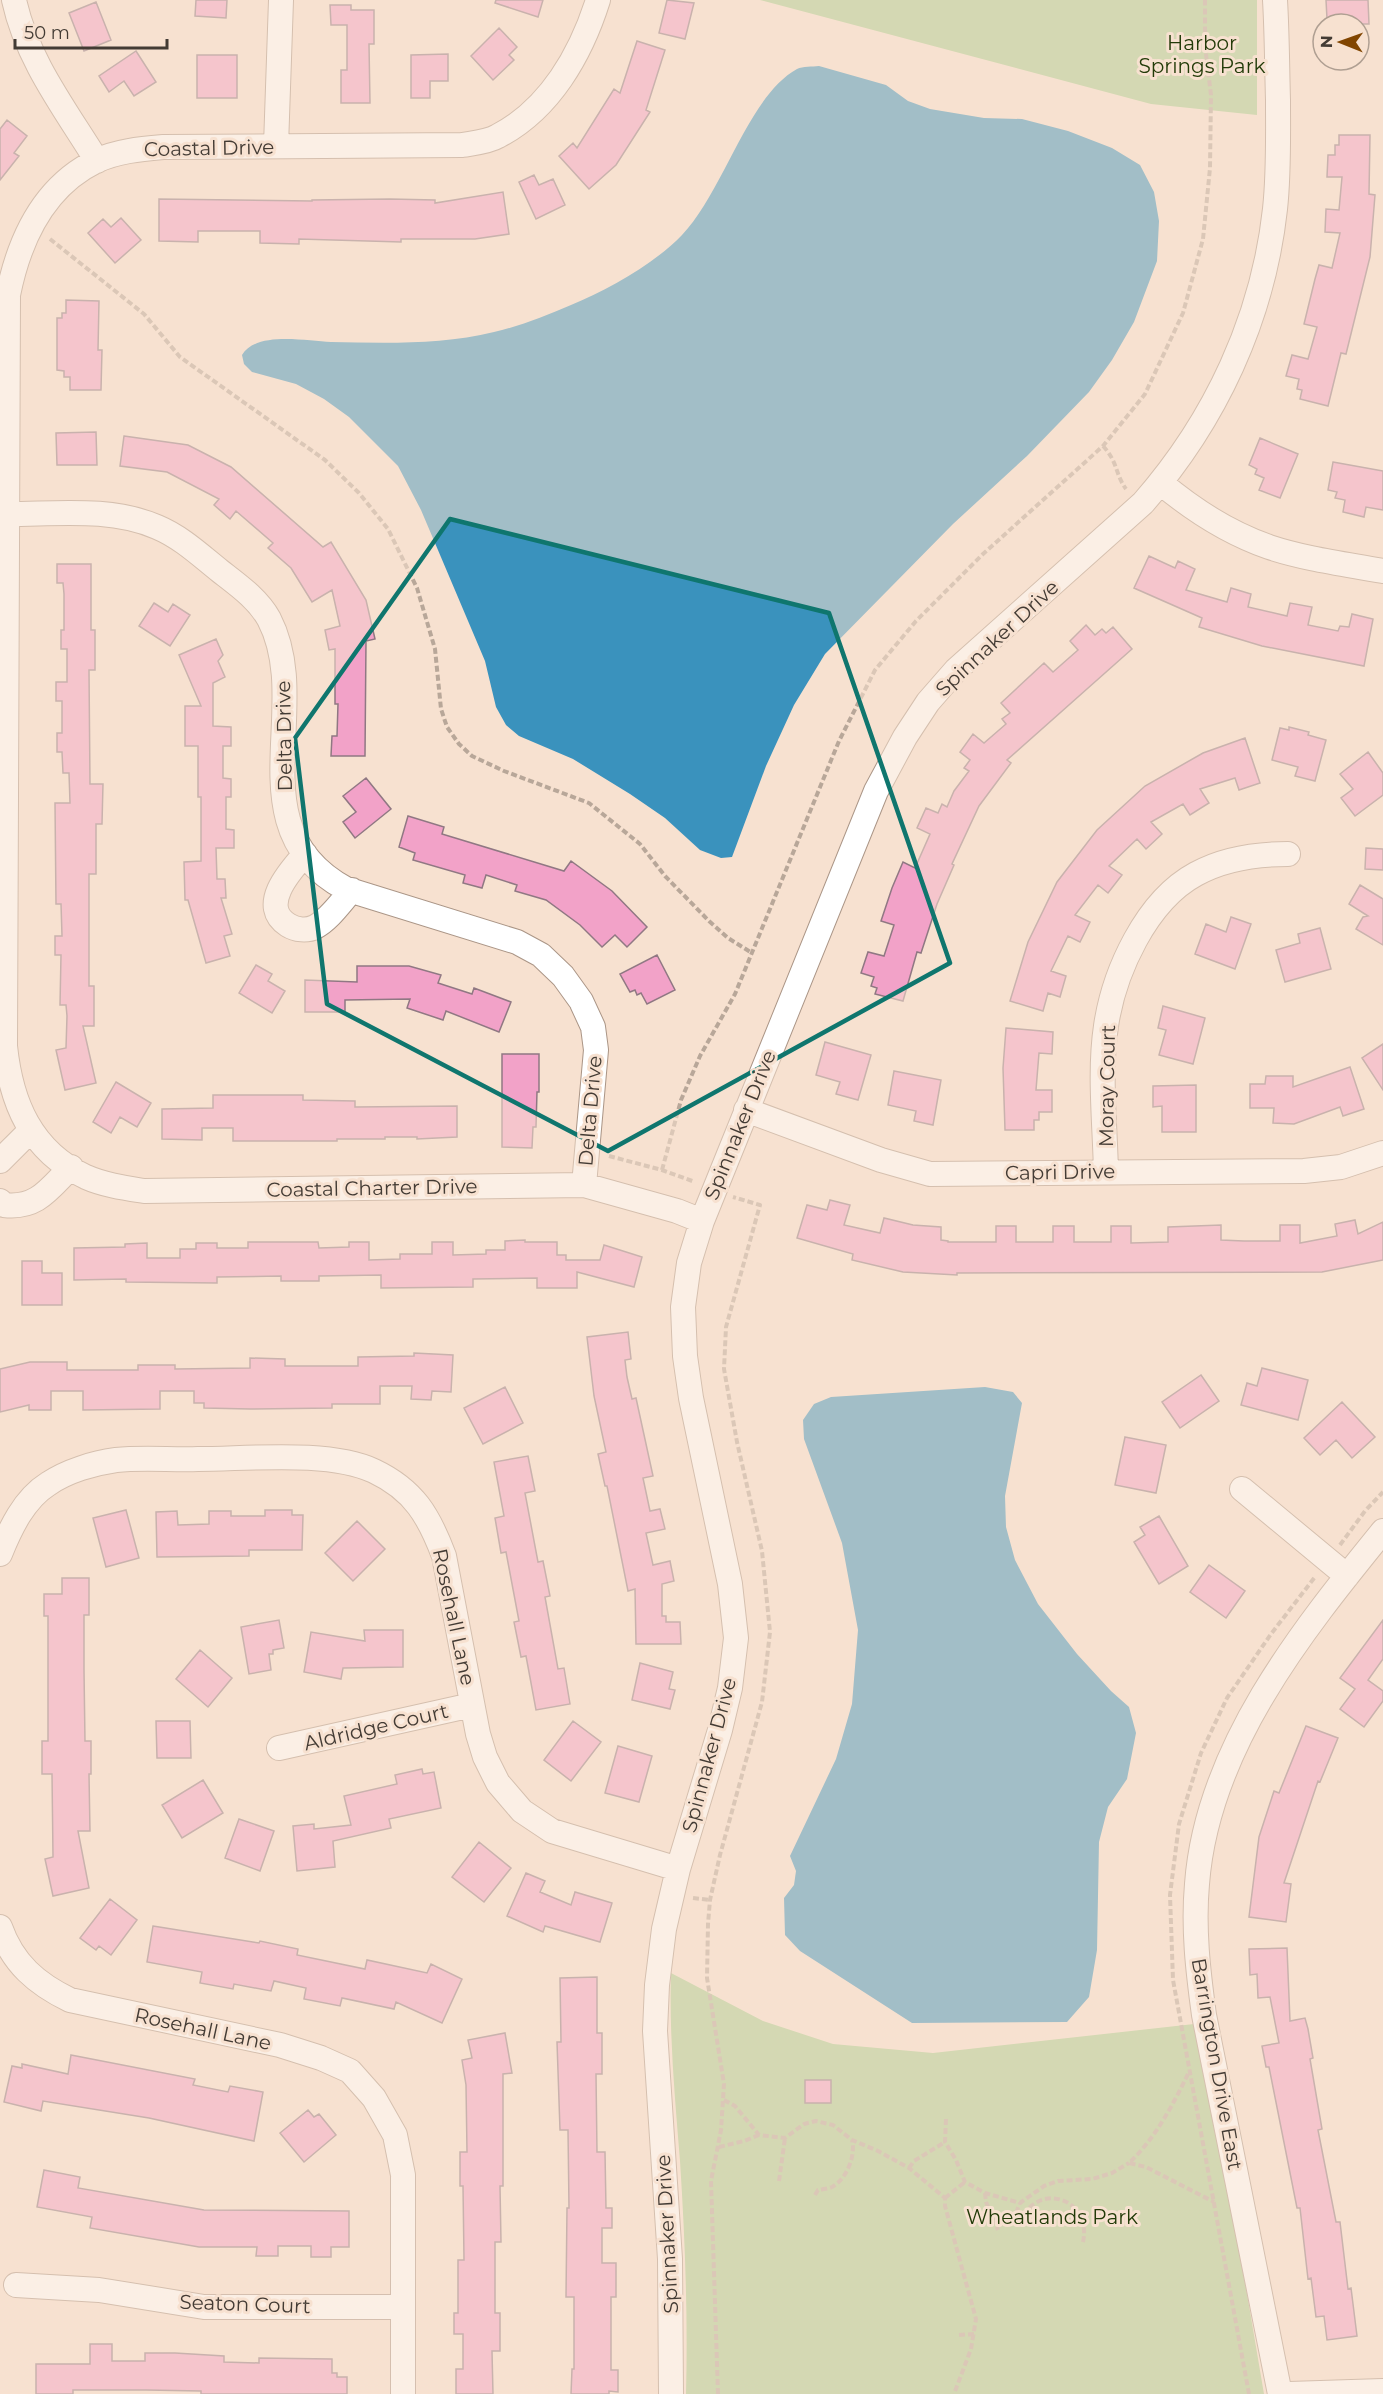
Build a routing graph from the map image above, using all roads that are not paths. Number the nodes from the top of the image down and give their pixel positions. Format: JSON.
{"nodes":[{"id":1,"x":14,"y":0,"type":"edge"},
{"id":2,"x":281,"y":0,"type":"edge"},
{"id":3,"x":598,"y":0,"type":"edge"},
{"id":4,"x":1275,"y":0,"type":"edge"},
{"id":5,"x":276,"y":146,"type":"junction"},
{"id":6,"x":97,"y":160,"type":"junction"},
{"id":7,"x":1161,"y":483,"type":"junction"},
{"id":8,"x":8,"y":514,"type":"junction"},
{"id":9,"x":1383,"y":571,"type":"edge"},
{"id":10,"x":305,"y":854,"type":"junction"},
{"id":11,"x":1288,"y":854,"type":"dead end"},
{"id":12,"x":351,"y":890,"type":"junction"},
{"id":13,"x":746,"y":1110,"type":"junction"},
{"id":14,"x":31,"y":1130,"type":"junction"},
{"id":15,"x":48,"y":1150,"type":"joint"},
{"id":16,"x":1383,"y":1153,"type":"edge"},
{"id":17,"x":0,"y":1161,"type":"edge"},
{"id":18,"x":70,"y":1167,"type":"junction"},
{"id":19,"x":1106,"y":1172,"type":"junction"},
{"id":20,"x":584,"y":1185,"type":"junction"},
{"id":21,"x":0,"y":1201,"type":"edge"},
{"id":22,"x":702,"y":1221,"type":"junction"},
{"id":23,"x":1242,"y":1489,"type":"dead end"},
{"id":24,"x":1383,"y":1531,"type":"edge"},
{"id":25,"x":0,"y":1554,"type":"edge"},
{"id":26,"x":1347,"y":1576,"type":"junction"},
{"id":27,"x":472,"y":1705,"type":"junction"},
{"id":28,"x":279,"y":1748,"type":"dead end"},
{"id":29,"x":678,"y":1869,"type":"junction"},
{"id":30,"x":0,"y":1928,"type":"edge"},
{"id":31,"x":16,"y":2285,"type":"dead end"},
{"id":32,"x":402,"y":2307,"type":"junction"},
{"id":33,"x":1383,"y":2391,"type":"edge"},
{"id":34,"x":403,"y":2394,"type":"edge"},
{"id":35,"x":671,"y":2394,"type":"edge"},
{"id":36,"x":1280,"y":2394,"type":"edge"},
{"id":37,"x":1289,"y":2394,"type":"edge"}],
"edges":[{"from":1,"to":6,"type":"street"},
{"from":2,"to":5,"type":"street"},
{"from":3,"to":5,"type":"street","name":"Coastal Drive"},
{"from":4,"to":7,"type":"street","name":"Spinnaker Drive"},
{"from":5,"to":6,"type":"street","name":"Coastal Drive"},
{"from":6,"to":8,"type":"street","name":"Coastal Drive"},
{"from":7,"to":9,"type":"street"},
{"from":7,"to":13,"type":"street","name":"Spinnaker Drive"},
{"from":8,"to":10,"type":"street","name":"Delta Drive"},
{"from":8,"to":14,"type":"street","name":"Coastal Drive"},
{"from":10,"to":12,"type":"street","name":"Delta Drive"},
{"from":10,"to":12,"type":"street"},
{"from":11,"to":19,"type":"street","name":"Moray Court"},
{"from":12,"to":20,"type":"street","name":"Delta Drive"},
{"from":13,"to":19,"type":"street","name":"Capri Drive"},
{"from":13,"to":22,"type":"street","name":"Spinnaker Drive"},
{"from":14,"to":15,"type":"street","name":"Coastal Drive"},
{"from":14,"to":17,"type":"street"},
{"from":15,"to":18,"type":"street","name":"Coastal Charter Drive"},
{"from":16,"to":19,"type":"street","name":"Capri Drive"},
{"from":18,"to":20,"type":"street","name":"Coastal Charter Drive"},
{"from":18,"to":21,"type":"street"},
{"from":20,"to":22,"type":"street","name":"Coastal Charter Drive"},
{"from":22,"to":29,"type":"street","name":"Spinnaker Drive"},
{"from":23,"to":26,"type":"street"},
{"from":24,"to":26,"type":"street","name":"Barrington Drive East"},
{"from":25,"to":27,"type":"street","name":"Rosehall Lane"},
{"from":26,"to":36,"type":"street","name":"Barrington Drive East"},
{"from":27,"to":28,"type":"street","name":"Aldridge Court"},
{"from":27,"to":29,"type":"street","name":"Rosehall Lane"},
{"from":29,"to":35,"type":"street","name":"Spinnaker Drive"},
{"from":30,"to":32,"type":"street","name":"Rosehall Lane"},
{"from":31,"to":32,"type":"street","name":"Seaton Court"},
{"from":32,"to":34,"type":"street","name":"Rosehall Lane"},
{"from":33,"to":37,"type":"street"}]}
